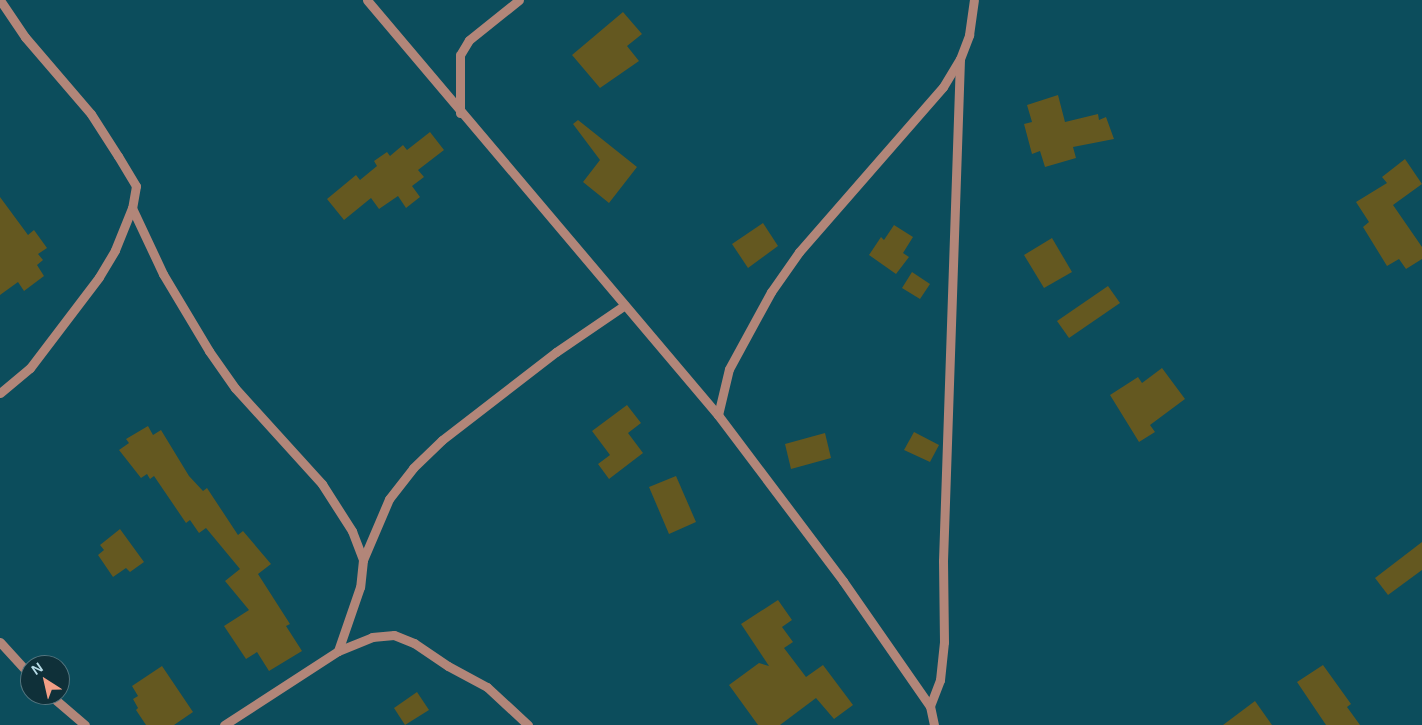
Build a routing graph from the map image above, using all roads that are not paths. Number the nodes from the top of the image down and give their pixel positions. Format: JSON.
{"nodes":[{"id":1,"x":0,"y":0,"type":"edge"},
{"id":2,"x":367,"y":0,"type":"edge"},
{"id":3,"x":519,"y":0,"type":"edge"},
{"id":4,"x":974,"y":0,"type":"edge"},
{"id":5,"x":960,"y":60,"type":"junction"},
{"id":6,"x":460,"y":113,"type":"junction"},
{"id":7,"x":132,"y":208,"type":"junction"},
{"id":8,"x":625,"y":305,"type":"junction"},
{"id":9,"x":0,"y":394,"type":"edge"},
{"id":10,"x":718,"y":414,"type":"junction"},
{"id":11,"x":363,"y":560,"type":"junction"},
{"id":12,"x":0,"y":642,"type":"edge"},
{"id":13,"x":338,"y":651,"type":"junction"},
{"id":14,"x":20,"y":664,"type":"edge"},
{"id":15,"x":62,"y":705,"type":"edge"},
{"id":16,"x":930,"y":706,"type":"junction"},
{"id":17,"x":85,"y":725,"type":"edge"},
{"id":18,"x":224,"y":725,"type":"edge"},
{"id":19,"x":528,"y":725,"type":"edge"},
{"id":20,"x":934,"y":725,"type":"edge"}],
"edges":[{"from":1,"to":7,"type":"street"},
{"from":2,"to":6,"type":"street"},
{"from":3,"to":6,"type":"street"},
{"from":4,"to":5,"type":"street"},
{"from":5,"to":10,"type":"street"},
{"from":5,"to":16,"type":"street"},
{"from":6,"to":8,"type":"street"},
{"from":7,"to":9,"type":"street"},
{"from":7,"to":11,"type":"street"},
{"from":8,"to":10,"type":"street"},
{"from":8,"to":11,"type":"street"},
{"from":10,"to":16,"type":"street"},
{"from":11,"to":13,"type":"street"},
{"from":12,"to":14,"type":"street"},
{"from":13,"to":18,"type":"street"},
{"from":13,"to":19,"type":"street"},
{"from":15,"to":17,"type":"street"},
{"from":16,"to":20,"type":"street"}]}
